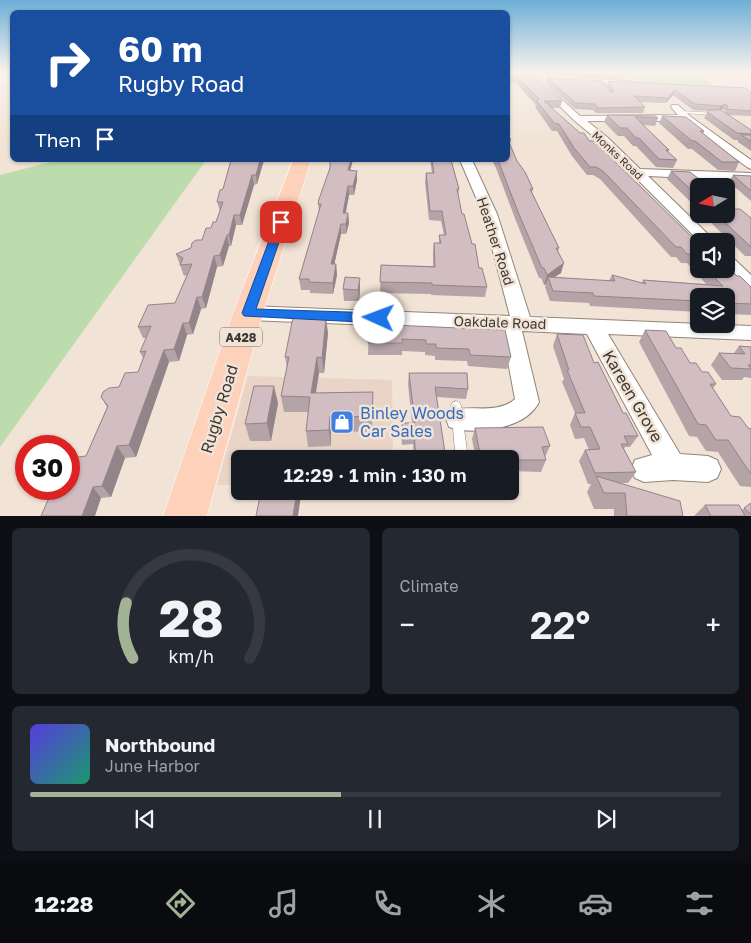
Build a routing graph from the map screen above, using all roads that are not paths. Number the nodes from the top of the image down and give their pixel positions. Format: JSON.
{"nodes":[{"id":1,"x":555,"y":96,"type":"edge"},
{"id":2,"x":680,"y":110,"type":"junction"},
{"id":3,"x":722,"y":112,"type":"edge"},
{"id":4,"x":578,"y":119,"type":"junction"},
{"id":5,"x":301,"y":162,"type":"edge"},
{"id":6,"x":467,"y":162,"type":"edge"},
{"id":7,"x":751,"y":166,"type":"edge"},
{"id":8,"x":636,"y":172,"type":"junction"},
{"id":9,"x":751,"y":178,"type":"edge"},
{"id":10,"x":698,"y":233,"type":"edge"},
{"id":11,"x":738,"y":267,"type":"edge"},
{"id":12,"x":751,"y":284,"type":"edge"},
{"id":13,"x":248,"y":313,"type":"junction"},
{"id":14,"x":516,"y":323,"type":"junction"},
{"id":15,"x":592,"y":326,"type":"junction"},
{"id":16,"x":751,"y":333,"type":"edge"},
{"id":17,"x":457,"y":412,"type":"joint"},
{"id":18,"x":461,"y":450,"type":"edge"},
{"id":19,"x":673,"y":467,"type":"junction"},
{"id":20,"x":708,"y":469,"type":"dead end"},
{"id":21,"x":644,"y":470,"type":"dead end"},
{"id":22,"x":186,"y":516,"type":"edge"}],
"edges":[{"from":1,"to":4,"type":"street","name":"Monks Road"},
{"from":2,"to":3,"type":"lane"},
{"from":2,"to":4,"type":"street"},
{"from":2,"to":7,"type":"street"},
{"from":4,"to":8,"type":"street","name":"Monks Road"},
{"from":5,"to":13,"type":"main road","name":"Rugby Road","number":"A428"},
{"from":6,"to":14,"type":"street","name":"Heather Road"},
{"from":8,"to":9,"type":"street"},
{"from":8,"to":10,"type":"street","name":"Monks Road"},
{"from":11,"to":12,"type":"street"},
{"from":13,"to":14,"type":"street","name":"Oakdale Road"},
{"from":13,"to":22,"type":"main road","name":"Rugby Road","number":"A428"},
{"from":14,"to":15,"type":"street","name":"Oakdale Road"},
{"from":14,"to":17,"type":"street","name":"Heather Road"},
{"from":15,"to":16,"type":"street","name":"Oakdale Road"},
{"from":15,"to":19,"type":"street","name":"Kareen Grove"},
{"from":17,"to":18,"type":"lane"},
{"from":19,"to":20,"type":"street"},
{"from":19,"to":21,"type":"street"}]}
